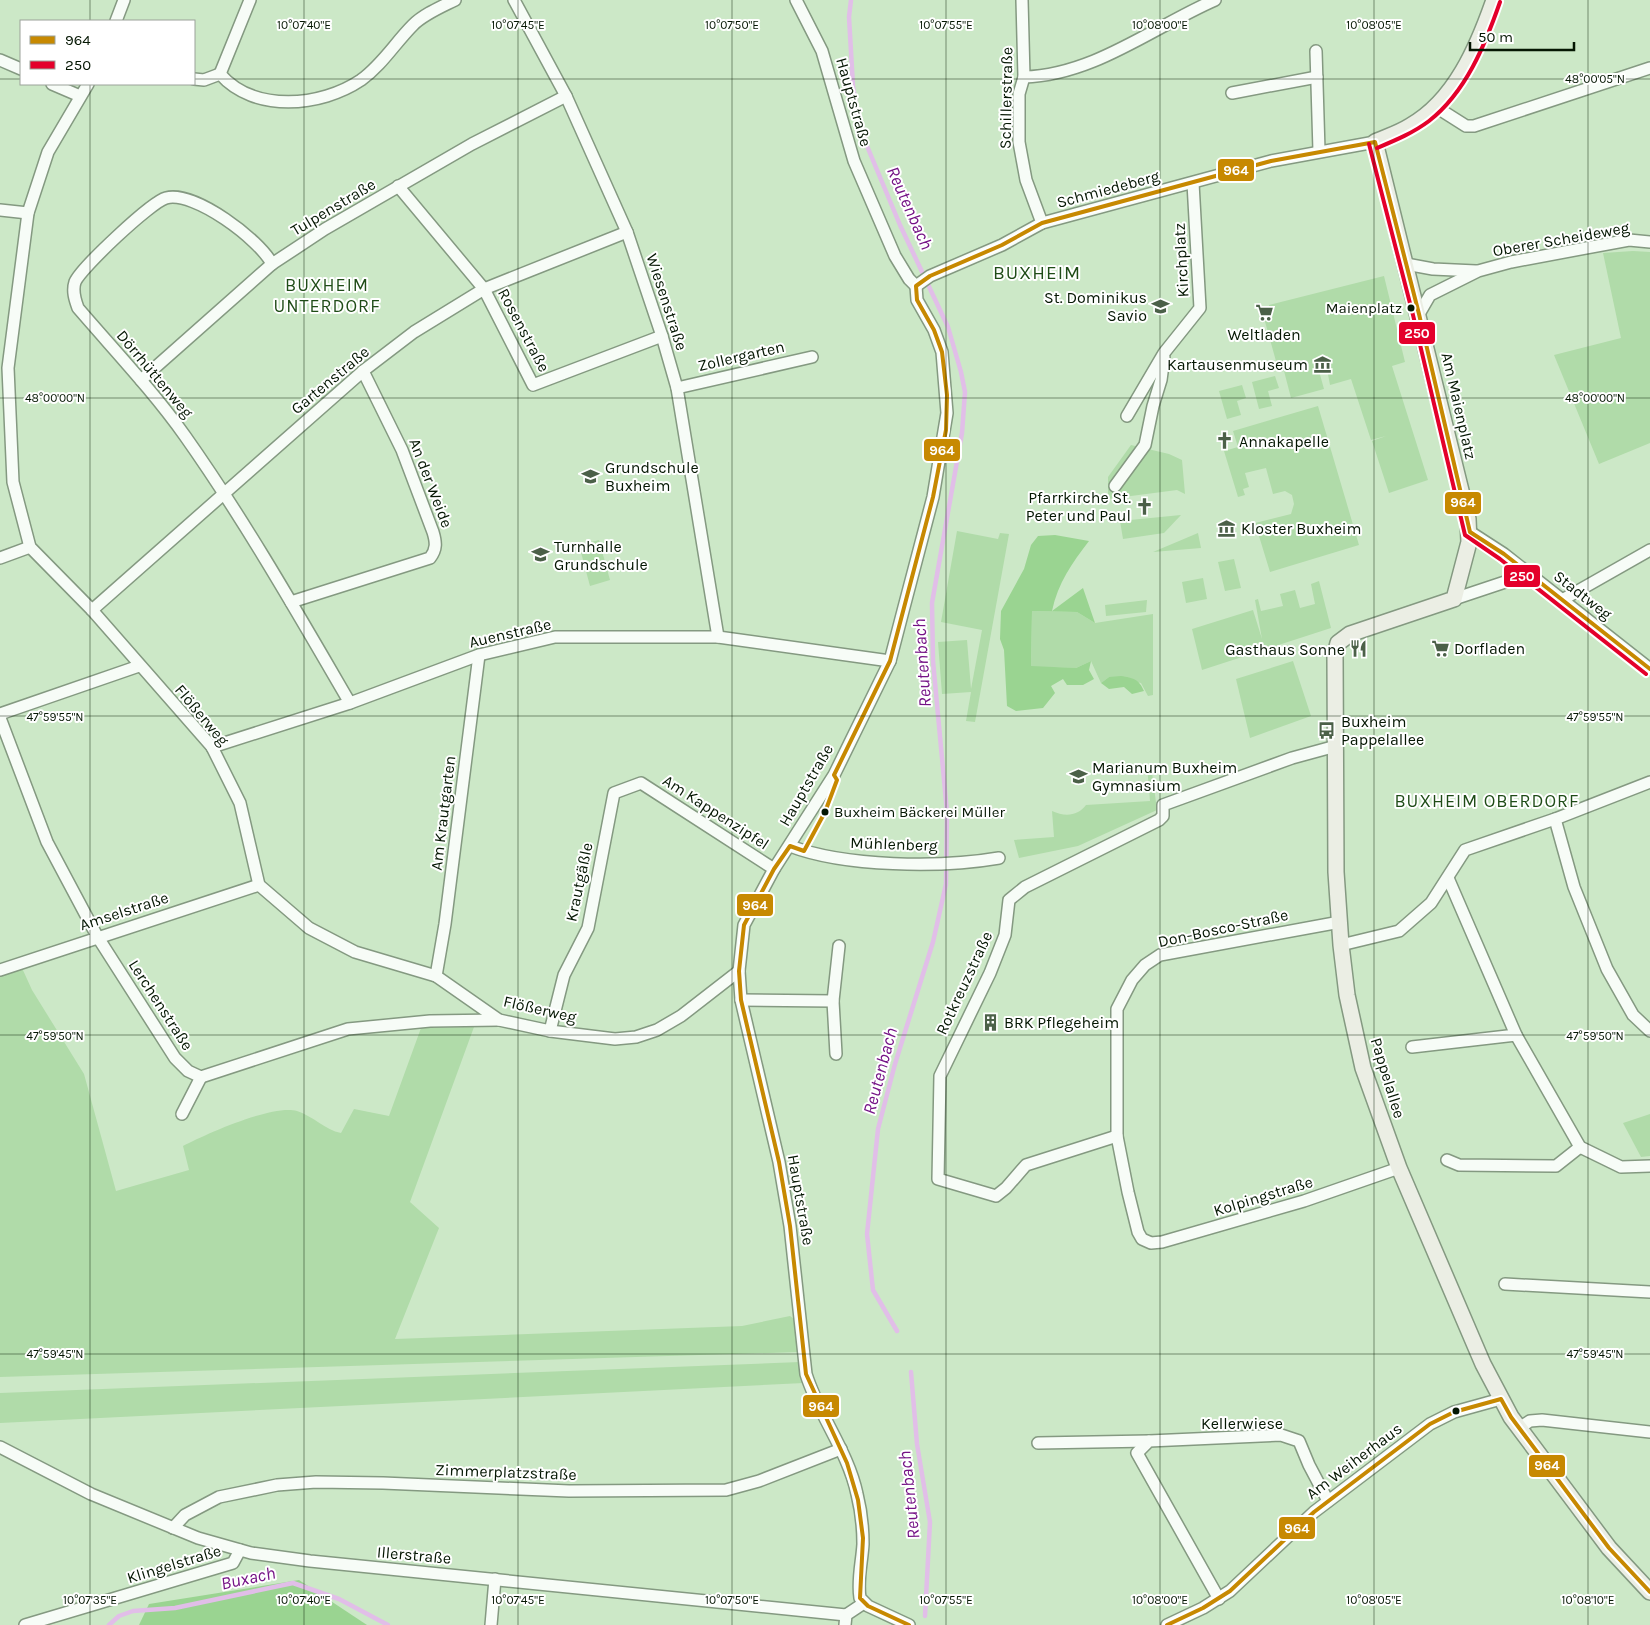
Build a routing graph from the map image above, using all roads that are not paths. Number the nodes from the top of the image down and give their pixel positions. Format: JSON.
{"nodes":[{"id":1,"x":124,"y":0,"type":"edge"},
{"id":2,"x":250,"y":0,"type":"edge"},
{"id":3,"x":455,"y":0,"type":"edge"},
{"id":4,"x":514,"y":0,"type":"edge"},
{"id":5,"x":796,"y":0,"type":"edge"},
{"id":6,"x":1022,"y":0,"type":"edge"},
{"id":7,"x":1215,"y":0,"type":"edge"},
{"id":8,"x":1494,"y":0,"type":"edge"},
{"id":9,"x":116,"y":20,"type":"edge"},
{"id":10,"x":1316,"y":51,"type":"dead end"},
{"id":11,"x":0,"y":60,"type":"edge"},
{"id":12,"x":1650,"y":68,"type":"edge"},
{"id":13,"x":20,"y":69,"type":"edge"},
{"id":14,"x":220,"y":74,"type":"junction"},
{"id":15,"x":1024,"y":76,"type":"junction"},
{"id":16,"x":1317,"y":77,"type":"junction"},
{"id":17,"x":195,"y":79,"type":"edge"},
{"id":18,"x":54,"y":85,"type":"edge"},
{"id":19,"x":87,"y":85,"type":"edge"},
{"id":20,"x":1232,"y":93,"type":"dead end"},
{"id":21,"x":80,"y":96,"type":"junction"},
{"id":22,"x":566,"y":96,"type":"junction"},
{"id":23,"x":1436,"y":107,"type":"junction"},
{"id":24,"x":1375,"y":142,"type":"junction"},
{"id":25,"x":1319,"y":151,"type":"junction"},
{"id":26,"x":1193,"y":183,"type":"junction"},
{"id":27,"x":398,"y":186,"type":"junction"},
{"id":28,"x":0,"y":210,"type":"edge"},
{"id":29,"x":28,"y":213,"type":"junction"},
{"id":30,"x":1042,"y":223,"type":"junction"},
{"id":31,"x":627,"y":232,"type":"junction"},
{"id":32,"x":1650,"y":242,"type":"edge"},
{"id":33,"x":272,"y":264,"type":"junction"},
{"id":34,"x":1406,"y":264,"type":"junction"},
{"id":35,"x":1478,"y":271,"type":"junction"},
{"id":36,"x":916,"y":286,"type":"junction"},
{"id":37,"x":484,"y":289,"type":"junction"},
{"id":38,"x":1419,"y":314,"type":"junction"},
{"id":39,"x":662,"y":336,"type":"junction"},
{"id":40,"x":1164,"y":353,"type":"junction"},
{"id":41,"x":812,"y":356,"type":"dead end"},
{"id":42,"x":363,"y":371,"type":"junction"},
{"id":43,"x":141,"y":380,"type":"junction"},
{"id":44,"x":677,"y":388,"type":"junction"},
{"id":45,"x":1127,"y":416,"type":"dead end"},
{"id":46,"x":1115,"y":486,"type":"dead end"},
{"id":47,"x":223,"y":493,"type":"junction"},
{"id":48,"x":1470,"y":532,"type":"junction"},
{"id":49,"x":30,"y":548,"type":"junction"},
{"id":50,"x":1650,"y":550,"type":"edge"},
{"id":51,"x":0,"y":558,"type":"edge"},
{"id":52,"x":1505,"y":582,"type":"dead end"},
{"id":53,"x":1454,"y":599,"type":"junction"},
{"id":54,"x":1562,"y":600,"type":"junction"},
{"id":55,"x":292,"y":602,"type":"junction"},
{"id":56,"x":92,"y":610,"type":"junction"},
{"id":57,"x":718,"y":637,"type":"junction"},
{"id":58,"x":479,"y":655,"type":"junction"},
{"id":59,"x":890,"y":661,"type":"junction"},
{"id":60,"x":139,"y":666,"type":"junction"},
{"id":61,"x":1650,"y":669,"type":"edge"},
{"id":62,"x":350,"y":703,"type":"junction"},
{"id":63,"x":0,"y":714,"type":"edge"},
{"id":64,"x":0,"y":718,"type":"edge"},
{"id":65,"x":1336,"y":746,"type":"junction"},
{"id":66,"x":212,"y":747,"type":"junction"},
{"id":67,"x":1650,"y":782,"type":"edge"},
{"id":68,"x":641,"y":783,"type":"joint"},
{"id":69,"x":1555,"y":819,"type":"junction"},
{"id":70,"x":790,"y":846,"type":"junction"},
{"id":71,"x":999,"y":858,"type":"dead end"},
{"id":72,"x":774,"y":869,"type":"junction"},
{"id":73,"x":1448,"y":878,"type":"junction"},
{"id":74,"x":258,"y":885,"type":"junction"},
{"id":75,"x":1340,"y":922,"type":"junction"},
{"id":76,"x":97,"y":936,"type":"junction"},
{"id":77,"x":839,"y":946,"type":"dead end"},
{"id":78,"x":1341,"y":946,"type":"junction"},
{"id":79,"x":0,"y":970,"type":"edge"},
{"id":80,"x":739,"y":971,"type":"junction"},
{"id":81,"x":436,"y":976,"type":"junction"},
{"id":82,"x":741,"y":1000,"type":"junction"},
{"id":83,"x":833,"y":1001,"type":"junction"},
{"id":84,"x":499,"y":1020,"type":"junction"},
{"id":85,"x":550,"y":1031,"type":"junction"},
{"id":86,"x":1650,"y":1031,"type":"edge"},
{"id":87,"x":1516,"y":1035,"type":"junction"},
{"id":88,"x":1412,"y":1047,"type":"dead end"},
{"id":89,"x":836,"y":1054,"type":"dead end"},
{"id":90,"x":201,"y":1077,"type":"junction"},
{"id":91,"x":182,"y":1114,"type":"dead end"},
{"id":92,"x":1117,"y":1136,"type":"junction"},
{"id":93,"x":1580,"y":1147,"type":"junction"},
{"id":94,"x":1447,"y":1160,"type":"dead end"},
{"id":95,"x":1650,"y":1166,"type":"edge"},
{"id":96,"x":1399,"y":1168,"type":"junction"},
{"id":97,"x":1138,"y":1232,"type":"joint"},
{"id":98,"x":1505,"y":1284,"type":"dead end"},
{"id":99,"x":1650,"y":1292,"type":"edge"},
{"id":100,"x":1501,"y":1398,"type":"junction"},
{"id":101,"x":1519,"y":1428,"type":"junction"},
{"id":102,"x":1650,"y":1432,"type":"edge"},
{"id":103,"x":1149,"y":1441,"type":"junction"},
{"id":104,"x":1038,"y":1443,"type":"dead end"},
{"id":105,"x":0,"y":1447,"type":"edge"},
{"id":106,"x":841,"y":1449,"type":"junction"},
{"id":107,"x":1328,"y":1501,"type":"junction"},
{"id":108,"x":174,"y":1528,"type":"junction"},
{"id":109,"x":240,"y":1550,"type":"junction"},
{"id":110,"x":495,"y":1579,"type":"junction"},
{"id":111,"x":1650,"y":1592,"type":"edge"},
{"id":112,"x":1219,"y":1599,"type":"junction"},
{"id":113,"x":864,"y":1603,"type":"junction"},
{"id":114,"x":845,"y":1620,"type":"edge"},
{"id":115,"x":1179,"y":1622,"type":"edge"},
{"id":116,"x":25,"y":1625,"type":"edge"},
{"id":117,"x":491,"y":1625,"type":"edge"},
{"id":118,"x":909,"y":1625,"type":"edge"},
{"id":119,"x":1167,"y":1625,"type":"edge"}],
"edges":[{"from":1,"to":9,"type":"street"},
{"from":2,"to":14,"type":"street"},
{"from":3,"to":14,"type":"street"},
{"from":4,"to":22,"type":"street","name":"Wiesenstraße"},
{"from":5,"to":36,"type":"street","name":"Hauptstraße"},
{"from":6,"to":15,"type":"street","name":"Schillerstraße"},
{"from":7,"to":15,"type":"street"},
{"from":8,"to":23,"type":"street"},
{"from":10,"to":16,"type":"street"},
{"from":11,"to":13,"type":"street"},
{"from":12,"to":23,"type":"street"},
{"from":14,"to":17,"type":"street"},
{"from":15,"to":30,"type":"street","name":"Schillerstraße"},
{"from":16,"to":20,"type":"street"},
{"from":16,"to":25,"type":"street"},
{"from":18,"to":21,"type":"street"},
{"from":19,"to":21,"type":"street"},
{"from":21,"to":29,"type":"street"},
{"from":22,"to":27,"type":"street","name":"Tulpenstraße"},
{"from":22,"to":31,"type":"street","name":"Wiesenstraße"},
{"from":23,"to":24,"type":"street"},
{"from":24,"to":25,"type":"street","name":"Schmiedeberg"},
{"from":24,"to":34,"type":"street","name":"Am Maienplatz"},
{"from":25,"to":26,"type":"street","name":"Schmiedeberg"},
{"from":26,"to":30,"type":"street","name":"Schmiedeberg"},
{"from":26,"to":40,"type":"street","name":"Kirchplatz"},
{"from":27,"to":33,"type":"street","name":"Tulpenstraße"},
{"from":27,"to":37,"type":"street","name":"Rosenstraße"},
{"from":28,"to":29,"type":"street"},
{"from":29,"to":49,"type":"street"},
{"from":30,"to":36,"type":"street","name":"Schmiedeberg"},
{"from":31,"to":37,"type":"street","name":"Gartenstraße"},
{"from":31,"to":39,"type":"street","name":"Wiesenstraße"},
{"from":32,"to":35,"type":"street","name":"Oberer Scheideweg"},
{"from":33,"to":43,"type":"street","name":"Tulpenstraße"},
{"from":33,"to":43,"type":"street","name":"Dörrhüttenweg"},
{"from":34,"to":35,"type":"street","name":"Oberer Scheideweg"},
{"from":34,"to":38,"type":"street","name":"Am Maienplatz"},
{"from":35,"to":38,"type":"street","name":"Oberer Scheideweg"},
{"from":36,"to":59,"type":"street","name":"Hauptstraße"},
{"from":37,"to":39,"type":"street","name":"Rosenstraße"},
{"from":37,"to":42,"type":"street","name":"Gartenstraße"},
{"from":38,"to":48,"type":"street","name":"Am Maienplatz"},
{"from":39,"to":44,"type":"street","name":"Wiesenstraße"},
{"from":40,"to":45,"type":"street","name":"Kirchplatz"},
{"from":40,"to":46,"type":"street"},
{"from":41,"to":44,"type":"street","name":"Zollergarten"},
{"from":42,"to":47,"type":"street","name":"Gartenstraße"},
{"from":42,"to":55,"type":"street","name":"An der Weide"},
{"from":43,"to":47,"type":"street","name":"Dörrhüttenweg"},
{"from":44,"to":57,"type":"street","name":"Wiesenstraße"},
{"from":47,"to":55,"type":"street","name":"Dörrhüttenweg"},
{"from":47,"to":56,"type":"street","name":"Gartenstraße"},
{"from":48,"to":53,"type":"street"},
{"from":48,"to":54,"type":"street","name":"Stadtweg"},
{"from":49,"to":51,"type":"street"},
{"from":49,"to":56,"type":"street","name":"Flößerweg"},
{"from":50,"to":54,"type":"street"},
{"from":52,"to":53,"type":"street"},
{"from":53,"to":65,"type":"street","name":"Pappelallee"},
{"from":54,"to":61,"type":"street","name":"Stadtweg"},
{"from":55,"to":62,"type":"street","name":"Dörrhüttenweg"},
{"from":56,"to":60,"type":"street","name":"Flößerweg"},
{"from":57,"to":58,"type":"street","name":"Auenstraße"},
{"from":57,"to":59,"type":"street","name":"Auenstraße"},
{"from":58,"to":62,"type":"street","name":"Auenstraße"},
{"from":58,"to":81,"type":"street","name":"Am Krautgarten"},
{"from":59,"to":70,"type":"street","name":"Hauptstraße"},
{"from":60,"to":63,"type":"street"},
{"from":60,"to":66,"type":"street","name":"Flößerweg"},
{"from":62,"to":66,"type":"street","name":"Auenstraße"},
{"from":64,"to":76,"type":"street","name":"Lerchenstraße"},
{"from":65,"to":75,"type":"street","name":"Pappelallee"},
{"from":65,"to":92,"type":"street","name":"Rotkreuzstraße"},
{"from":66,"to":74,"type":"street","name":"Flößerweg"},
{"from":67,"to":69,"type":"street"},
{"from":68,"to":72,"type":"street","name":"Am Kappenzipfel"},
{"from":68,"to":85,"type":"street","name":"Krautgäßle"},
{"from":69,"to":73,"type":"street"},
{"from":69,"to":86,"type":"street"},
{"from":70,"to":71,"type":"street","name":"Mühlenberg"},
{"from":70,"to":72,"type":"street","name":"Hauptstraße"},
{"from":72,"to":80,"type":"street","name":"Hauptstraße"},
{"from":73,"to":78,"type":"street"},
{"from":73,"to":87,"type":"street"},
{"from":74,"to":76,"type":"street","name":"Amselstraße"},
{"from":74,"to":81,"type":"street","name":"Flößerweg"},
{"from":75,"to":78,"type":"street","name":"Pappelallee"},
{"from":75,"to":92,"type":"street","name":"Don-Bosco-Straße"},
{"from":76,"to":79,"type":"street","name":"Amselstraße"},
{"from":76,"to":90,"type":"street","name":"Lerchenstraße"},
{"from":77,"to":83,"type":"street"},
{"from":78,"to":96,"type":"street","name":"Pappelallee"},
{"from":80,"to":82,"type":"street","name":"Hauptstraße"},
{"from":80,"to":85,"type":"street","name":"Flößerweg"},
{"from":81,"to":84,"type":"street","name":"Flößerweg"},
{"from":82,"to":83,"type":"street"},
{"from":82,"to":106,"type":"street","name":"Hauptstraße"},
{"from":83,"to":89,"type":"street"},
{"from":84,"to":85,"type":"street","name":"Flößerweg"},
{"from":84,"to":90,"type":"street"},
{"from":87,"to":88,"type":"street"},
{"from":87,"to":93,"type":"street"},
{"from":90,"to":91,"type":"street"},
{"from":92,"to":97,"type":"street","name":"Don-Bosco-Straße"},
{"from":93,"to":94,"type":"street"},
{"from":93,"to":95,"type":"street"},
{"from":96,"to":97,"type":"street","name":"Kolpingstraße"},
{"from":96,"to":100,"type":"street","name":"Pappelallee"},
{"from":98,"to":99,"type":"street"},
{"from":100,"to":101,"type":"street","name":"Pappelallee"},
{"from":100,"to":107,"type":"street","name":"Am Weiherhaus"},
{"from":101,"to":102,"type":"street"},
{"from":101,"to":111,"type":"street","name":"Pappelallee"},
{"from":103,"to":104,"type":"street","name":"Kellerwiese"},
{"from":103,"to":107,"type":"street","name":"Kellerwiese"},
{"from":103,"to":112,"type":"street"},
{"from":105,"to":108,"type":"street","name":"Illerstraße"},
{"from":106,"to":108,"type":"street","name":"Zimmerplatzstraße"},
{"from":106,"to":113,"type":"street","name":"Hauptstraße"},
{"from":107,"to":112,"type":"street","name":"Am Weiherhaus"},
{"from":108,"to":109,"type":"street","name":"Illerstraße"},
{"from":109,"to":110,"type":"street","name":"Illerstraße"},
{"from":109,"to":116,"type":"street","name":"Klingelstraße"},
{"from":110,"to":114,"type":"street","name":"Illerstraße"},
{"from":110,"to":117,"type":"street"},
{"from":112,"to":115,"type":"street","name":"Am Weiherhaus"},
{"from":113,"to":114,"type":"street"},
{"from":113,"to":118,"type":"street"},
{"from":115,"to":119,"type":"street","name":"Am Weiherhaus"}]}
